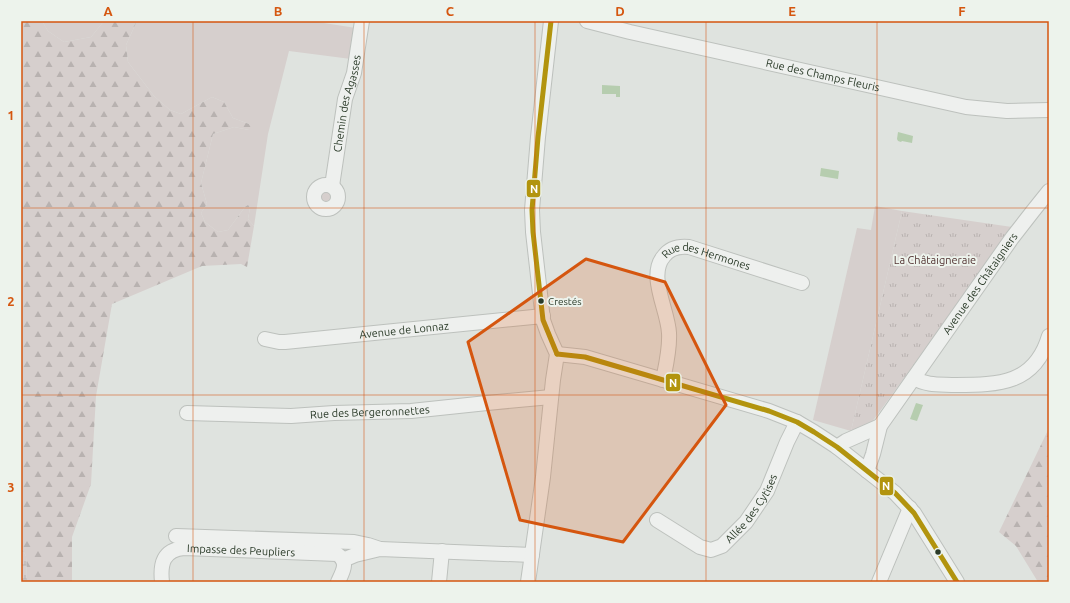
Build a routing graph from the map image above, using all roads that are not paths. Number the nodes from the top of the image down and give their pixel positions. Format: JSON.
{"nodes":[{"id":1,"x":362,"y":21,"type":"edge"},
{"id":2,"x":551,"y":21,"type":"edge"},
{"id":3,"x":595,"y":22,"type":"edge"},
{"id":4,"x":1049,"y":110,"type":"edge"},
{"id":5,"x":332,"y":186,"type":"dead end"},
{"id":6,"x":1049,"y":191,"type":"edge"},
{"id":7,"x":802,"y":283,"type":"dead end"},
{"id":8,"x":543,"y":316,"type":"junction"},
{"id":9,"x":1049,"y":336,"type":"edge"},
{"id":10,"x":265,"y":339,"type":"dead end"},
{"id":11,"x":557,"y":354,"type":"junction"},
{"id":12,"x":914,"y":378,"type":"junction"},
{"id":13,"x":663,"y":380,"type":"junction"},
{"id":14,"x":551,"y":397,"type":"junction"},
{"id":15,"x":187,"y":413,"type":"dead end"},
{"id":16,"x":796,"y":422,"type":"junction"},
{"id":17,"x":880,"y":426,"type":"junction"},
{"id":18,"x":837,"y":447,"type":"junction"},
{"id":19,"x":867,"y":471,"type":"junction"},
{"id":20,"x":910,"y":508,"type":"junction"},
{"id":21,"x":657,"y":520,"type":"dead end"},
{"id":22,"x":176,"y":536,"type":"dead end"},
{"id":23,"x":380,"y":549,"type":"junction"},
{"id":24,"x":442,"y":551,"type":"junction"},
{"id":25,"x":532,"y":555,"type":"junction"},
{"id":26,"x":343,"y":560,"type":"junction"},
{"id":27,"x":162,"y":582,"type":"edge"},
{"id":28,"x":338,"y":582,"type":"edge"},
{"id":29,"x":439,"y":582,"type":"edge"},
{"id":30,"x":528,"y":582,"type":"edge"},
{"id":31,"x":879,"y":582,"type":"edge"},
{"id":32,"x":957,"y":582,"type":"edge"}],
"edges":[{"from":1,"to":5,"type":"street","name":"Chemin des Agasses"},
{"from":2,"to":8,"type":"street"},
{"from":3,"to":4,"type":"street","name":"Rue des Champs Fleuris"},
{"from":6,"to":12,"type":"street","name":"Avenue des Châtaigniers"},
{"from":7,"to":13,"type":"street","name":"Rue des Hermones"},
{"from":8,"to":10,"type":"street","name":"Avenue de Lonnaz"},
{"from":8,"to":11,"type":"street"},
{"from":9,"to":12,"type":"street"},
{"from":11,"to":13,"type":"street"},
{"from":11,"to":14,"type":"street"},
{"from":12,"to":17,"type":"street","name":"Avenue des Châtaigniers"},
{"from":13,"to":16,"type":"street"},
{"from":14,"to":15,"type":"street","name":"Rue des Bergeronnettes"},
{"from":14,"to":25,"type":"street"},
{"from":16,"to":18,"type":"street"},
{"from":16,"to":21,"type":"street","name":"Allée des Cytises"},
{"from":17,"to":18,"type":"street"},
{"from":17,"to":19,"type":"street","name":"Avenue des Châtaigniers"},
{"from":18,"to":19,"type":"street"},
{"from":19,"to":20,"type":"street"},
{"from":20,"to":31,"type":"street"},
{"from":20,"to":32,"type":"street"},
{"from":22,"to":23,"type":"street","name":"Impasse des Peupliers"},
{"from":23,"to":24,"type":"street","name":"Impasse des Peupliers"},
{"from":23,"to":26,"type":"street","name":"Impasse des Peupliers"},
{"from":24,"to":25,"type":"street","name":"Impasse des Peupliers"},
{"from":24,"to":29,"type":"street"},
{"from":25,"to":30,"type":"street"},
{"from":26,"to":27,"type":"street","name":"Impasse des Peupliers"},
{"from":26,"to":28,"type":"street"}]}
